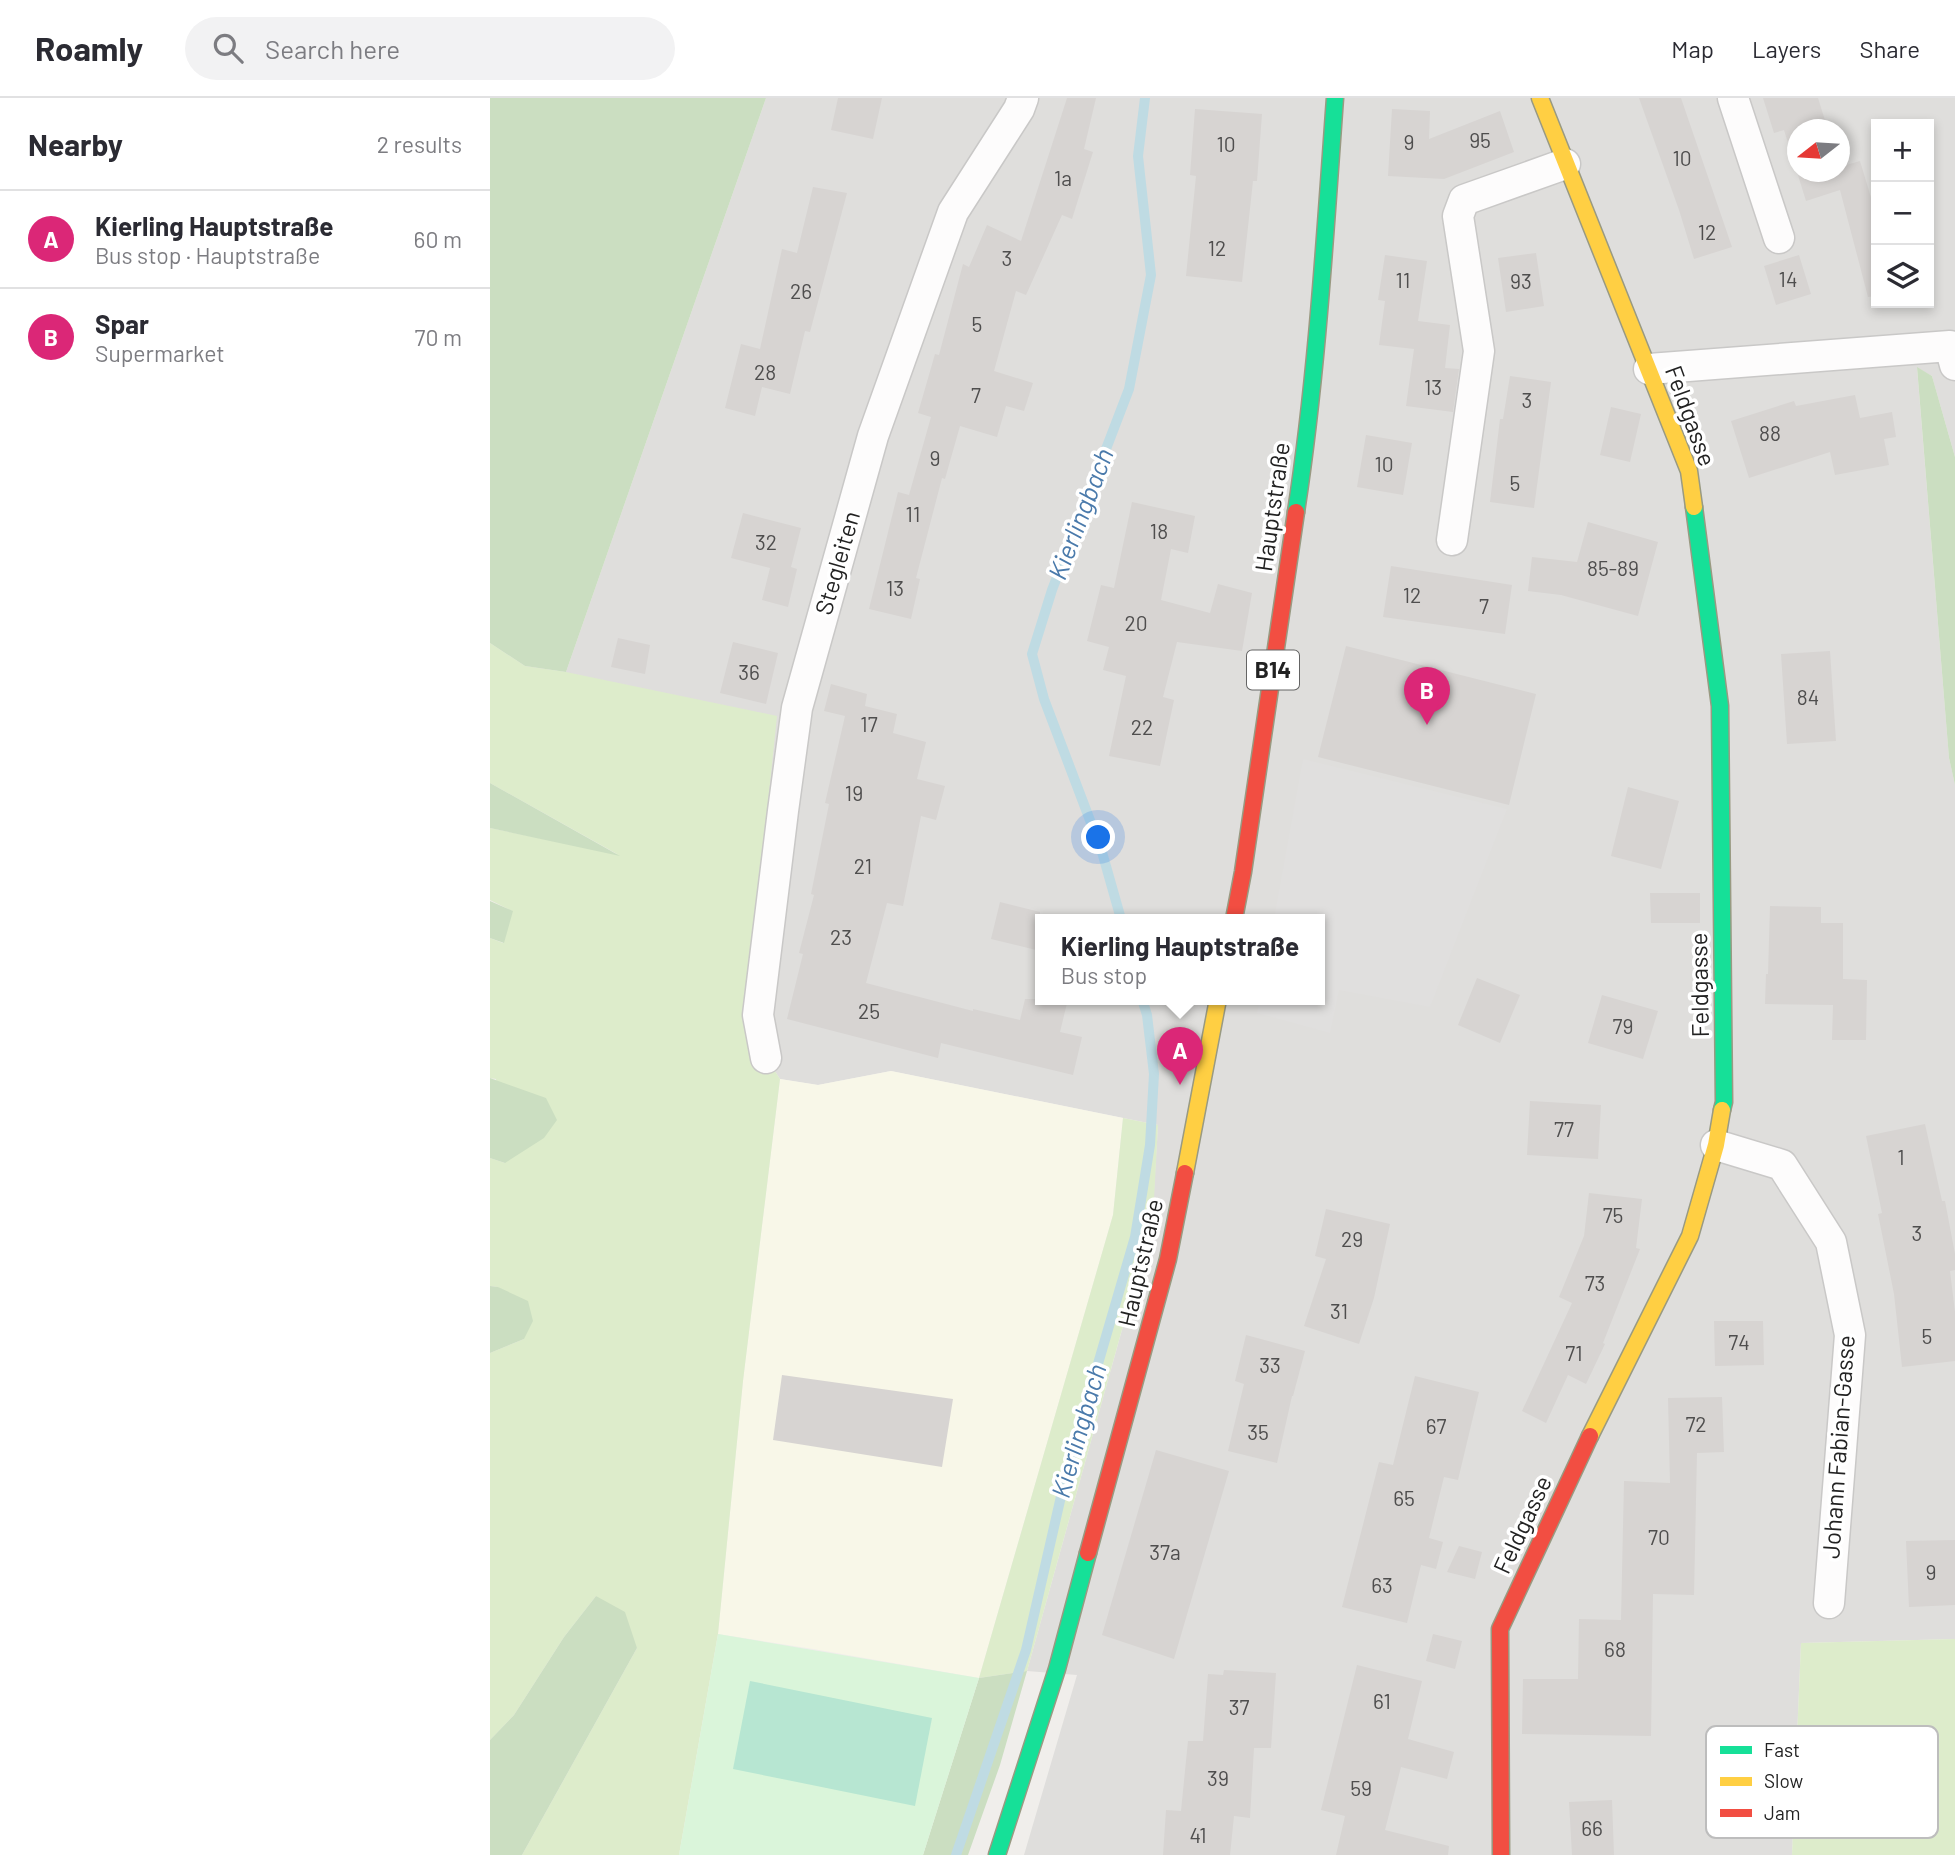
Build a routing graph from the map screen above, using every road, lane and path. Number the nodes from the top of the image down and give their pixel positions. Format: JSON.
{"nodes":[{"id":1,"x":1023,"y":98,"type":"edge"},
{"id":2,"x":1335,"y":98,"type":"edge"},
{"id":3,"x":1540,"y":98,"type":"edge"},
{"id":4,"x":1733,"y":98,"type":"edge"},
{"id":5,"x":1565,"y":164,"type":"junction"},
{"id":6,"x":1779,"y":237,"type":"dead end"},
{"id":7,"x":1955,"y":365,"type":"edge"},
{"id":8,"x":1649,"y":369,"type":"junction"},
{"id":9,"x":1452,"y":540,"type":"dead end"},
{"id":10,"x":1235,"y":914,"type":"edge"},
{"id":11,"x":1217,"y":1005,"type":"edge"},
{"id":12,"x":766,"y":1058,"type":"dead end"},
{"id":13,"x":1716,"y":1145,"type":"junction"},
{"id":14,"x":1829,"y":1603,"type":"dead end"},
{"id":15,"x":997,"y":1855,"type":"edge"},
{"id":16,"x":1501,"y":1855,"type":"edge"}],
"edges":[{"from":1,"to":12,"type":"street","name":"Stegleiten"},
{"from":2,"to":10,"type":"street","name":"Hauptstraße","number":"B14"},
{"from":3,"to":5,"type":"street","name":"Feldgasse"},
{"from":4,"to":6,"type":"street"},
{"from":5,"to":8,"type":"street","name":"Feldgasse"},
{"from":5,"to":9,"type":"street"},
{"from":7,"to":8,"type":"street"},
{"from":8,"to":13,"type":"street","name":"Feldgasse"},
{"from":11,"to":15,"type":"street","name":"Hauptstraße"},
{"from":13,"to":14,"type":"street","name":"Johann Fabian-Gasse"},
{"from":13,"to":16,"type":"street","name":"Feldgasse"}]}
